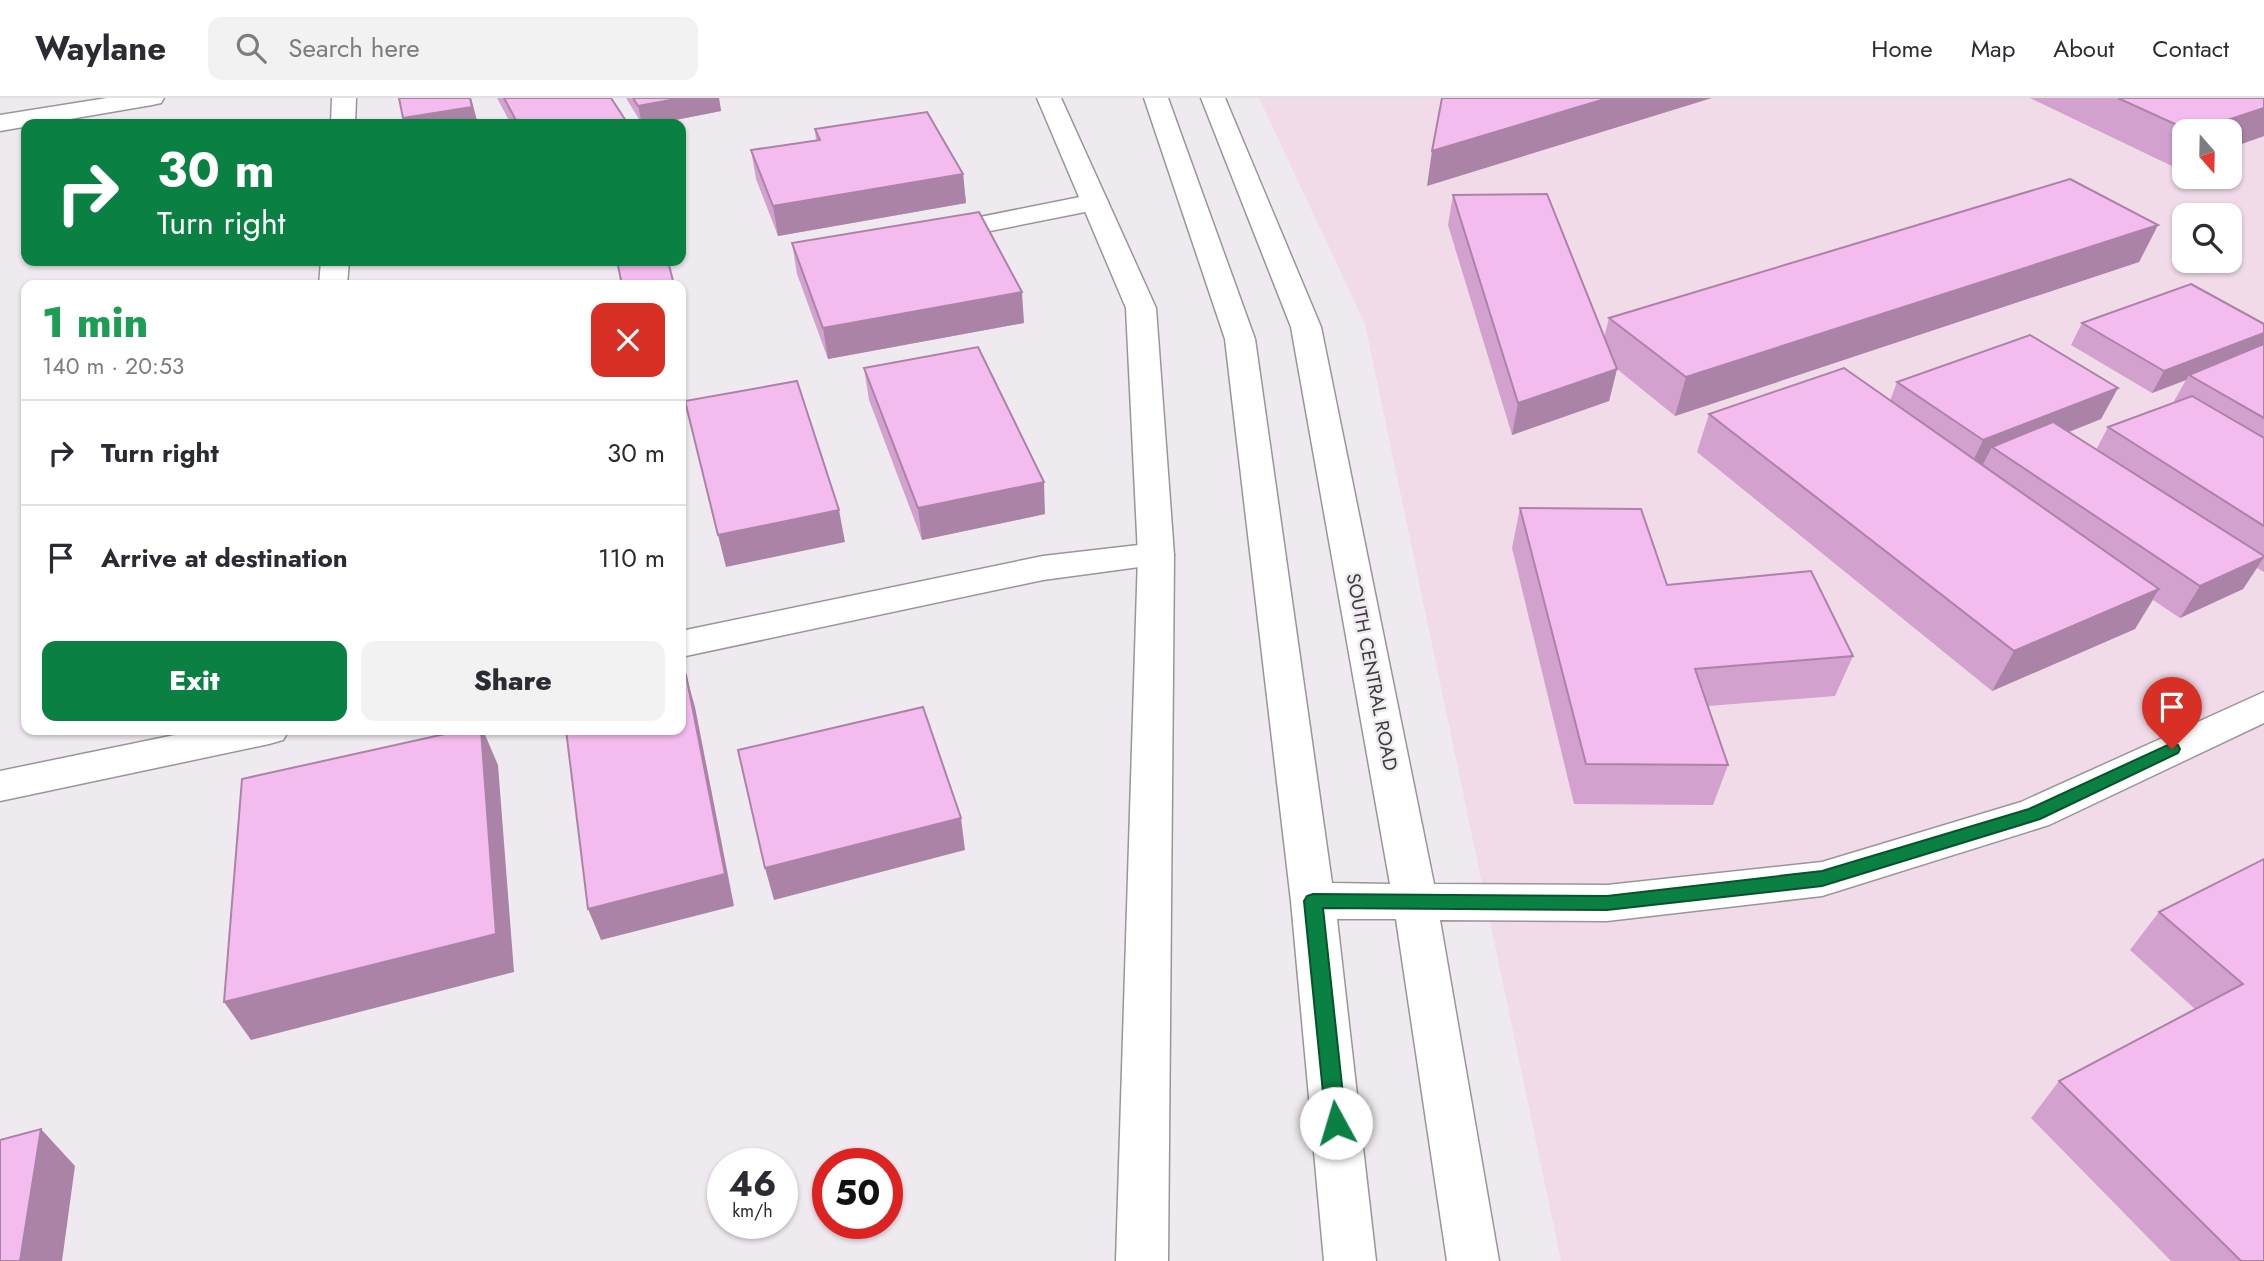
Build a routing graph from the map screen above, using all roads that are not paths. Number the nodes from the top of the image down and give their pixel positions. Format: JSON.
{"nodes":[{"id":1,"x":152,"y":98,"type":"edge"},
{"id":2,"x":344,"y":98,"type":"edge"},
{"id":3,"x":1049,"y":98,"type":"edge"},
{"id":4,"x":1156,"y":98,"type":"edge"},
{"id":5,"x":1213,"y":98,"type":"edge"},
{"id":6,"x":24,"y":119,"type":"edge"},
{"id":7,"x":343,"y":119,"type":"edge"},
{"id":8,"x":21,"y":120,"type":"edge"},
{"id":9,"x":0,"y":123,"type":"edge"},
{"id":10,"x":1095,"y":202,"type":"junction"},
{"id":11,"x":912,"y":239,"type":"edge"},
{"id":12,"x":1156,"y":555,"type":"junction"},
{"id":13,"x":686,"y":643,"type":"edge"},
{"id":14,"x":2264,"y":706,"type":"edge"},
{"id":15,"x":245,"y":735,"type":"edge"},
{"id":16,"x":0,"y":786,"type":"edge"},
{"id":17,"x":1313,"y":901,"type":"junction"},
{"id":18,"x":1415,"y":901,"type":"junction"},
{"id":19,"x":1142,"y":1261,"type":"edge"},
{"id":20,"x":1350,"y":1261,"type":"edge"},
{"id":21,"x":1473,"y":1261,"type":"edge"}],
"edges":[{"from":1,"to":6,"type":"street"},
{"from":2,"to":7,"type":"street"},
{"from":3,"to":10,"type":"street"},
{"from":4,"to":17,"type":"street"},
{"from":5,"to":18,"type":"street","name":"SOUTH CENTRAL ROAD"},
{"from":8,"to":9,"type":"street"},
{"from":10,"to":11,"type":"street"},
{"from":10,"to":12,"type":"street"},
{"from":12,"to":13,"type":"street"},
{"from":12,"to":19,"type":"street"},
{"from":14,"to":18,"type":"street"},
{"from":15,"to":16,"type":"street"},
{"from":17,"to":18,"type":"street"},
{"from":17,"to":20,"type":"street"},
{"from":18,"to":21,"type":"street","name":"SOUTH CENTRAL ROAD"}]}
